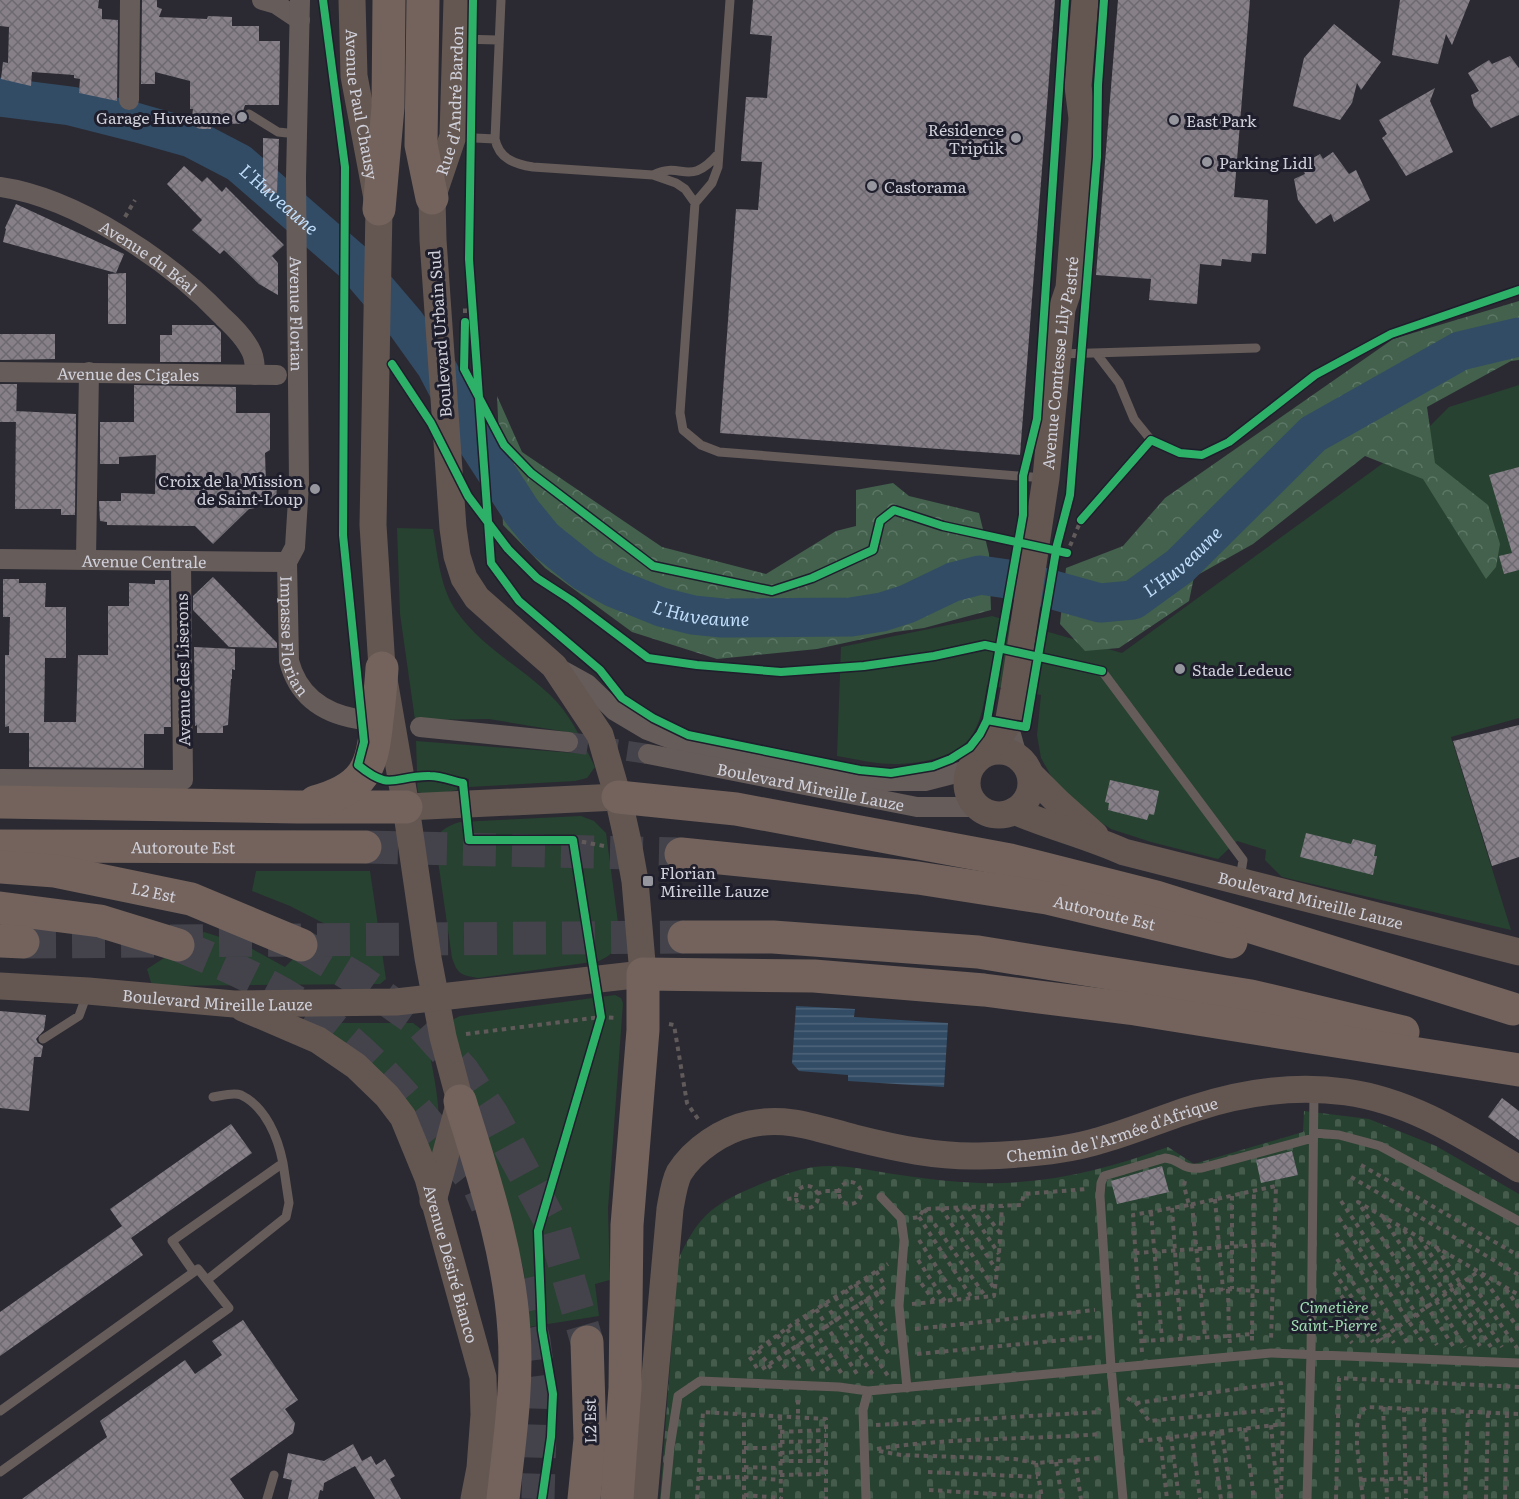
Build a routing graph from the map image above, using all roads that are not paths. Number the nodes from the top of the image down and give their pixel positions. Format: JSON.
{"nodes":[{"id":1,"x":130,"y":0,"type":"edge"},
{"id":2,"x":262,"y":0,"type":"edge"},
{"id":3,"x":300,"y":0,"type":"edge"},
{"id":4,"x":352,"y":0,"type":"edge"},
{"id":5,"x":389,"y":0,"type":"edge"},
{"id":6,"x":423,"y":0,"type":"edge"},
{"id":7,"x":457,"y":0,"type":"edge"},
{"id":8,"x":501,"y":0,"type":"edge"},
{"id":9,"x":730,"y":0,"type":"edge"},
{"id":10,"x":1085,"y":0,"type":"edge"},
{"id":11,"x":300,"y":20,"type":"junction"},
{"id":12,"x":456,"y":39,"type":"junction"},
{"id":13,"x":498,"y":40,"type":"junction"},
{"id":14,"x":129,"y":100,"type":"dead end"},
{"id":15,"x":249,"y":114,"type":"dead end"},
{"id":16,"x":297,"y":134,"type":"junction"},
{"id":17,"x":453,"y":136,"type":"junction"},
{"id":18,"x":495,"y":139,"type":"junction"},
{"id":19,"x":719,"y":153,"type":"junction"},
{"id":20,"x":653,"y":175,"type":"junction"},
{"id":21,"x":0,"y":187,"type":"edge"},
{"id":22,"x":432,"y":198,"type":"junction"},
{"id":23,"x":695,"y":202,"type":"junction"},
{"id":24,"x":379,"y":209,"type":"junction"},
{"id":25,"x":1519,"y":290,"type":"edge"},
{"id":26,"x":1256,"y":348,"type":"dead end"},
{"id":27,"x":1096,"y":353,"type":"junction"},
{"id":28,"x":1059,"y":354,"type":"junction"},
{"id":29,"x":0,"y":372,"type":"edge"},
{"id":30,"x":89,"y":372,"type":"junction"},
{"id":31,"x":255,"y":375,"type":"junction"},
{"id":32,"x":277,"y":375,"type":"dead end"},
{"id":33,"x":1046,"y":478,"type":"junction"},
{"id":34,"x":299,"y":484,"type":"joint"},
{"id":35,"x":0,"y":559,"type":"edge"},
{"id":36,"x":86,"y":559,"type":"junction"},
{"id":37,"x":180,"y":561,"type":"junction"},
{"id":38,"x":287,"y":562,"type":"junction"},
{"id":39,"x":554,"y":666,"type":"junction"},
{"id":40,"x":382,"y":668,"type":"junction"},
{"id":41,"x":1102,"y":671,"type":"dead end"},
{"id":42,"x":357,"y":719,"type":"dead end"},
{"id":43,"x":1008,"y":724,"type":"junction"},
{"id":44,"x":420,"y":727,"type":"dead end"},
{"id":45,"x":568,"y":742,"type":"tunnel mouth"},
{"id":46,"x":648,"y":754,"type":"tunnel mouth"},
{"id":47,"x":977,"y":761,"type":"junction"},
{"id":48,"x":1023,"y":765,"type":"junction"},
{"id":49,"x":0,"y":778,"type":"edge"},
{"id":50,"x":618,"y":797,"type":"junction"},
{"id":51,"x":0,"y":802,"type":"edge"},
{"id":52,"x":297,"y":807,"type":"junction"},
{"id":53,"x":406,"y":807,"type":"junction"},
{"id":54,"x":977,"y":807,"type":"junction"},
{"id":55,"x":1014,"y":811,"type":"junction"},
{"id":56,"x":1105,"y":844,"type":"junction"},
{"id":57,"x":0,"y":846,"type":"edge"},
{"id":58,"x":365,"y":848,"type":"tunnel mouth"},
{"id":59,"x":681,"y":854,"type":"tunnel mouth"},
{"id":60,"x":0,"y":867,"type":"edge"},
{"id":61,"x":1239,"y":881,"type":"junction"},
{"id":62,"x":0,"y":908,"type":"edge"},
{"id":63,"x":684,"y":937,"type":"tunnel mouth"},
{"id":64,"x":178,"y":945,"type":"tunnel mouth"},
{"id":65,"x":301,"y":945,"type":"tunnel mouth"},
{"id":66,"x":1519,"y":952,"type":"edge"},
{"id":67,"x":644,"y":974,"type":"junction"},
{"id":68,"x":0,"y":986,"type":"edge"},
{"id":69,"x":88,"y":991,"type":"junction"},
{"id":70,"x":435,"y":997,"type":"junction"},
{"id":71,"x":234,"y":1004,"type":"junction"},
{"id":72,"x":1516,"y":1009,"type":"edge"},
{"id":73,"x":43,"y":1039,"type":"dead end"},
{"id":74,"x":1519,"y":1058,"type":"edge"},
{"id":75,"x":1519,"y":1070,"type":"edge"},
{"id":76,"x":1314,"y":1089,"type":"junction"},
{"id":77,"x":213,"y":1097,"type":"dead end"},
{"id":78,"x":460,"y":1101,"type":"junction"},
{"id":79,"x":1314,"y":1136,"type":"junction"},
{"id":80,"x":283,"y":1163,"type":"junction"},
{"id":81,"x":1519,"y":1169,"type":"edge"},
{"id":82,"x":881,"y":1197,"type":"dead end"},
{"id":83,"x":433,"y":1201,"type":"junction"},
{"id":84,"x":1519,"y":1221,"type":"edge"},
{"id":85,"x":193,"y":1271,"type":"junction"},
{"id":86,"x":207,"y":1280,"type":"junction"},
{"id":87,"x":587,"y":1342,"type":"tunnel mouth"},
{"id":88,"x":1311,"y":1353,"type":"junction"},
{"id":89,"x":1516,"y":1363,"type":"edge"},
{"id":90,"x":1111,"y":1367,"type":"junction"},
{"id":91,"x":907,"y":1388,"type":"junction"},
{"id":92,"x":868,"y":1391,"type":"junction"},
{"id":93,"x":0,"y":1411,"type":"edge"},
{"id":94,"x":0,"y":1472,"type":"edge"},
{"id":95,"x":274,"y":1475,"type":"dead end"},
{"id":96,"x":267,"y":1499,"type":"edge"},
{"id":97,"x":474,"y":1499,"type":"edge"},
{"id":98,"x":503,"y":1499,"type":"edge"},
{"id":99,"x":584,"y":1499,"type":"edge"},
{"id":100,"x":617,"y":1499,"type":"edge"},
{"id":101,"x":644,"y":1499,"type":"edge"},
{"id":102,"x":665,"y":1499,"type":"edge"},
{"id":103,"x":866,"y":1499,"type":"edge"},
{"id":104,"x":1123,"y":1499,"type":"edge"},
{"id":105,"x":1307,"y":1499,"type":"edge"}],
"edges":[{"from":1,"to":14,"type":"street"},
{"from":2,"to":11,"type":"street"},
{"from":3,"to":11,"type":"street","name":"Avenue Florian"},
{"from":4,"to":24,"type":"street","name":"Avenue Paul Chausy"},
{"from":5,"to":24,"type":"highway"},
{"from":6,"to":22,"type":"highway","name":"Boulevard Urbain Sud"},
{"from":7,"to":12,"type":"street","name":"Rue d'André Bardon"},
{"from":8,"to":13,"type":"lane"},
{"from":9,"to":19,"type":"lane"},
{"from":10,"to":28,"type":"street","name":"Avenue Comtesse Lily Pastré"},
{"from":11,"to":16,"type":"street","name":"Avenue Florian"},
{"from":12,"to":13,"type":"lane"},
{"from":12,"to":17,"type":"street","name":"Rue d'André Bardon"},
{"from":13,"to":18,"type":"lane"},
{"from":15,"to":16,"type":"lane"},
{"from":16,"to":34,"type":"street","name":"Avenue Florian"},
{"from":17,"to":18,"type":"lane"},
{"from":17,"to":22,"type":"street","name":"Rue d'André Bardon"},
{"from":18,"to":20,"type":"lane"},
{"from":19,"to":20,"type":"lane"},
{"from":19,"to":23,"type":"lane"},
{"from":20,"to":23,"type":"lane"},
{"from":21,"to":31,"type":"street","name":"Avenue du Béal"},
{"from":22,"to":39,"type":"street","name":"Boulevard Urbain Sud"},
{"from":23,"to":33,"type":"lane"},
{"from":24,"to":40,"type":"street"},
{"from":25,"to":27,"type":"lane"},
{"from":26,"to":27,"type":"lane"},
{"from":27,"to":28,"type":"lane"},
{"from":28,"to":33,"type":"street","name":"Avenue Comtesse Lily Pastré"},
{"from":29,"to":30,"type":"street","name":"Avenue des Cigales"},
{"from":30,"to":31,"type":"street","name":"Avenue des Cigales"},
{"from":30,"to":36,"type":"street"},
{"from":31,"to":32,"type":"street","name":"Avenue des Cigales"},
{"from":33,"to":43,"type":"street","name":"Avenue Comtesse Lily Pastré"},
{"from":34,"to":38,"type":"street","name":"Impasse Florian"},
{"from":35,"to":36,"type":"street","name":"Avenue Centrale"},
{"from":36,"to":37,"type":"street","name":"Avenue Centrale"},
{"from":37,"to":38,"type":"street","name":"Avenue Centrale"},
{"from":37,"to":49,"type":"street","name":"Avenue des Liserons"},
{"from":38,"to":42,"type":"street","name":"Impasse Florian"},
{"from":39,"to":47,"type":"street","name":"Boulevard Mireille Lauze"},
{"from":39,"to":50,"type":"street"},
{"from":40,"to":52,"type":"highway"},
{"from":40,"to":53,"type":"street"},
{"from":41,"to":61,"type":"lane"},
{"from":43,"to":47,"type":"street","name":"Avenue Comtesse Lily Pastré"},
{"from":43,"to":48,"type":"street","name":"Avenue Comtesse Lily Pastré"},
{"from":44,"to":45,"type":"street"},
{"from":46,"to":54,"type":"street","name":"Boulevard Mireille Lauze"},
{"from":47,"to":48,"type":"street"},
{"from":47,"to":54,"type":"street"},
{"from":48,"to":55,"type":"street"},
{"from":48,"to":56,"type":"street","name":"Boulevard Mireille Lauze"},
{"from":50,"to":53,"type":"street"},
{"from":50,"to":67,"type":"street"},
{"from":50,"to":72,"type":"highway"},
{"from":51,"to":52,"type":"highway"},
{"from":52,"to":53,"type":"highway"},
{"from":53,"to":70,"type":"street"},
{"from":54,"to":55,"type":"street"},
{"from":55,"to":56,"type":"street","name":"Boulevard Mireille Lauze"},
{"from":56,"to":61,"type":"street","name":"Boulevard Mireille Lauze"},
{"from":57,"to":58,"type":"highway","name":"Autoroute Est"},
{"from":59,"to":72,"type":"highway","name":"Autoroute Est"},
{"from":60,"to":65,"type":"highway","name":"L2 Est"},
{"from":61,"to":66,"type":"street","name":"Boulevard Mireille Lauze"},
{"from":62,"to":64,"type":"highway"},
{"from":63,"to":74,"type":"highway"},
{"from":67,"to":70,"type":"street","name":"Boulevard Mireille Lauze"},
{"from":67,"to":75,"type":"highway"},
{"from":67,"to":100,"type":"highway"},
{"from":68,"to":69,"type":"street","name":"Boulevard Mireille Lauze"},
{"from":69,"to":71,"type":"street","name":"Boulevard Mireille Lauze"},
{"from":69,"to":73,"type":"lane"},
{"from":70,"to":71,"type":"street","name":"Boulevard Mireille Lauze"},
{"from":70,"to":78,"type":"street","name":"Avenue Désiré Bianco"},
{"from":71,"to":83,"type":"street"},
{"from":76,"to":79,"type":"lane"},
{"from":76,"to":81,"type":"street","name":"Chemin de l'Armée d'Afrique"},
{"from":76,"to":101,"type":"street","name":"Chemin de l'Armée d'Afrique"},
{"from":77,"to":80,"type":"lane"},
{"from":78,"to":83,"type":"street","name":"Avenue Désiré Bianco"},
{"from":78,"to":98,"type":"highway"},
{"from":79,"to":84,"type":"lane"},
{"from":79,"to":88,"type":"lane"},
{"from":79,"to":90,"type":"lane"},
{"from":80,"to":85,"type":"lane"},
{"from":80,"to":86,"type":"lane"},
{"from":82,"to":91,"type":"lane"},
{"from":83,"to":97,"type":"street","name":"Avenue Désiré Bianco"},
{"from":85,"to":86,"type":"lane"},
{"from":85,"to":93,"type":"lane"},
{"from":86,"to":94,"type":"lane"},
{"from":87,"to":99,"type":"highway","name":"L2 Est"},
{"from":88,"to":89,"type":"lane"},
{"from":88,"to":90,"type":"lane"},
{"from":88,"to":105,"type":"lane"},
{"from":90,"to":91,"type":"lane"},
{"from":90,"to":104,"type":"lane"},
{"from":91,"to":92,"type":"lane"},
{"from":92,"to":102,"type":"lane"},
{"from":92,"to":103,"type":"lane"},
{"from":95,"to":96,"type":"lane"}]}
